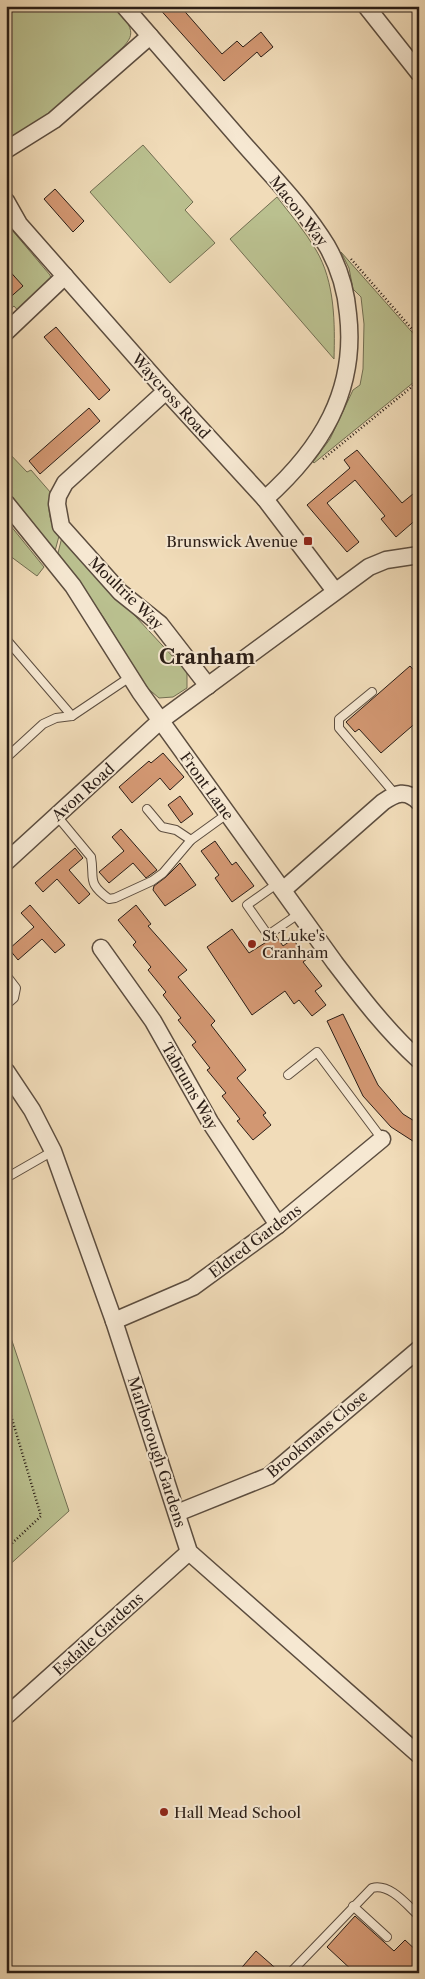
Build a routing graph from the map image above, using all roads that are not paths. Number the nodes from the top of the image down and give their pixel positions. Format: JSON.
{"nodes":[{"id":1,"x":124,"y":6,"type":"edge"},
{"id":2,"x":366,"y":6,"type":"edge"},
{"id":3,"x":150,"y":36,"type":"junction"},
{"id":4,"x":419,"y":73,"type":"edge"},
{"id":5,"x":6,"y":150,"type":"edge"},
{"id":6,"x":6,"y":201,"type":"edge"},
{"id":7,"x":65,"y":276,"type":"junction"},
{"id":8,"x":6,"y":332,"type":"edge"},
{"id":9,"x":166,"y":391,"type":"junction"},
{"id":10,"x":265,"y":499,"type":"junction"},
{"id":11,"x":6,"y":503,"type":"edge"},
{"id":12,"x":419,"y":555,"type":"edge"},
{"id":13,"x":335,"y":591,"type":"junction"},
{"id":14,"x":6,"y":639,"type":"edge"},
{"id":15,"x":130,"y":677,"type":"junction"},
{"id":16,"x":208,"y":686,"type":"junction"},
{"id":17,"x":372,"y":692,"type":"dead end"},
{"id":18,"x":72,"y":716,"type":"junction"},
{"id":19,"x":160,"y":721,"type":"junction"},
{"id":20,"x":6,"y":758,"type":"edge"},
{"id":21,"x":395,"y":794,"type":"junction"},
{"id":22,"x":419,"y":802,"type":"edge"},
{"id":23,"x":147,"y":809,"type":"dead end"},
{"id":24,"x":227,"y":814,"type":"junction"},
{"id":25,"x":57,"y":816,"type":"junction"},
{"id":26,"x":191,"y":840,"type":"junction"},
{"id":27,"x":6,"y":862,"type":"edge"},
{"id":28,"x":280,"y":887,"type":"junction"},
{"id":29,"x":300,"y":913,"type":"junction"},
{"id":30,"x":101,"y":948,"type":"dead end"},
{"id":31,"x":6,"y":975,"type":"edge"},
{"id":32,"x":6,"y":1005,"type":"edge"},
{"id":33,"x":419,"y":1060,"type":"edge"},
{"id":34,"x":6,"y":1072,"type":"edge"},
{"id":35,"x":288,"y":1075,"type":"dead end"},
{"id":36,"x":382,"y":1139,"type":"joint"},
{"id":37,"x":53,"y":1151,"type":"junction"},
{"id":38,"x":6,"y":1178,"type":"edge"},
{"id":39,"x":278,"y":1225,"type":"junction"},
{"id":40,"x":114,"y":1321,"type":"junction"},
{"id":41,"x":419,"y":1348,"type":"edge"},
{"id":42,"x":177,"y":1513,"type":"junction"},
{"id":43,"x":189,"y":1552,"type":"junction"},
{"id":44,"x":6,"y":1716,"type":"edge"},
{"id":45,"x":419,"y":1755,"type":"edge"},
{"id":46,"x":353,"y":1906,"type":"junction"},
{"id":47,"x":419,"y":1916,"type":"edge"},
{"id":48,"x":387,"y":1937,"type":"dead end"},
{"id":49,"x":290,"y":1973,"type":"edge"}],
"edges":[{"from":1,"to":3,"type":"street","name":"Macon Way"},
{"from":2,"to":4,"type":"street"},
{"from":3,"to":5,"type":"street"},
{"from":3,"to":10,"type":"street","name":"Macon Way"},
{"from":6,"to":7,"type":"street","name":"Waycross Road"},
{"from":7,"to":8,"type":"street"},
{"from":7,"to":9,"type":"street","name":"Waycross Road"},
{"from":9,"to":10,"type":"street","name":"Waycross Road"},
{"from":9,"to":16,"type":"street","name":"Moultrie Way"},
{"from":10,"to":13,"type":"street","name":"Waycross Road"},
{"from":11,"to":15,"type":"street","name":"Front Lane"},
{"from":12,"to":13,"type":"street"},
{"from":13,"to":16,"type":"street"},
{"from":14,"to":18,"type":"lane"},
{"from":15,"to":18,"type":"lane"},
{"from":15,"to":19,"type":"street","name":"Front Lane"},
{"from":16,"to":19,"type":"street"},
{"from":17,"to":21,"type":"lane"},
{"from":18,"to":20,"type":"lane"},
{"from":19,"to":24,"type":"street","name":"Front Lane"},
{"from":19,"to":25,"type":"street","name":"Avon Road"},
{"from":21,"to":22,"type":"street"},
{"from":21,"to":28,"type":"street"},
{"from":23,"to":26,"type":"lane"},
{"from":24,"to":26,"type":"lane"},
{"from":24,"to":28,"type":"street","name":"Front Lane"},
{"from":25,"to":26,"type":"lane"},
{"from":25,"to":27,"type":"street","name":"Avon Road"},
{"from":28,"to":29,"type":"street","name":"Front Lane"},
{"from":28,"to":29,"type":"lane"},
{"from":29,"to":33,"type":"street","name":"Front Lane"},
{"from":30,"to":39,"type":"street","name":"Tabrums Way"},
{"from":31,"to":32,"type":"lane"},
{"from":34,"to":37,"type":"street","name":"Marlborough Gardens"},
{"from":35,"to":36,"type":"lane"},
{"from":36,"to":39,"type":"street","name":"Eldred Gardens"},
{"from":37,"to":38,"type":"lane"},
{"from":37,"to":40,"type":"street","name":"Marlborough Gardens"},
{"from":39,"to":40,"type":"street","name":"Eldred Gardens"},
{"from":40,"to":42,"type":"street","name":"Marlborough Gardens"},
{"from":41,"to":42,"type":"street","name":"Brookmans Close"},
{"from":42,"to":43,"type":"street","name":"Marlborough Gardens"},
{"from":43,"to":44,"type":"street","name":"Esdaile Gardens"},
{"from":43,"to":45,"type":"street"},
{"from":46,"to":47,"type":"lane"},
{"from":46,"to":48,"type":"lane"},
{"from":46,"to":49,"type":"lane"}]}
